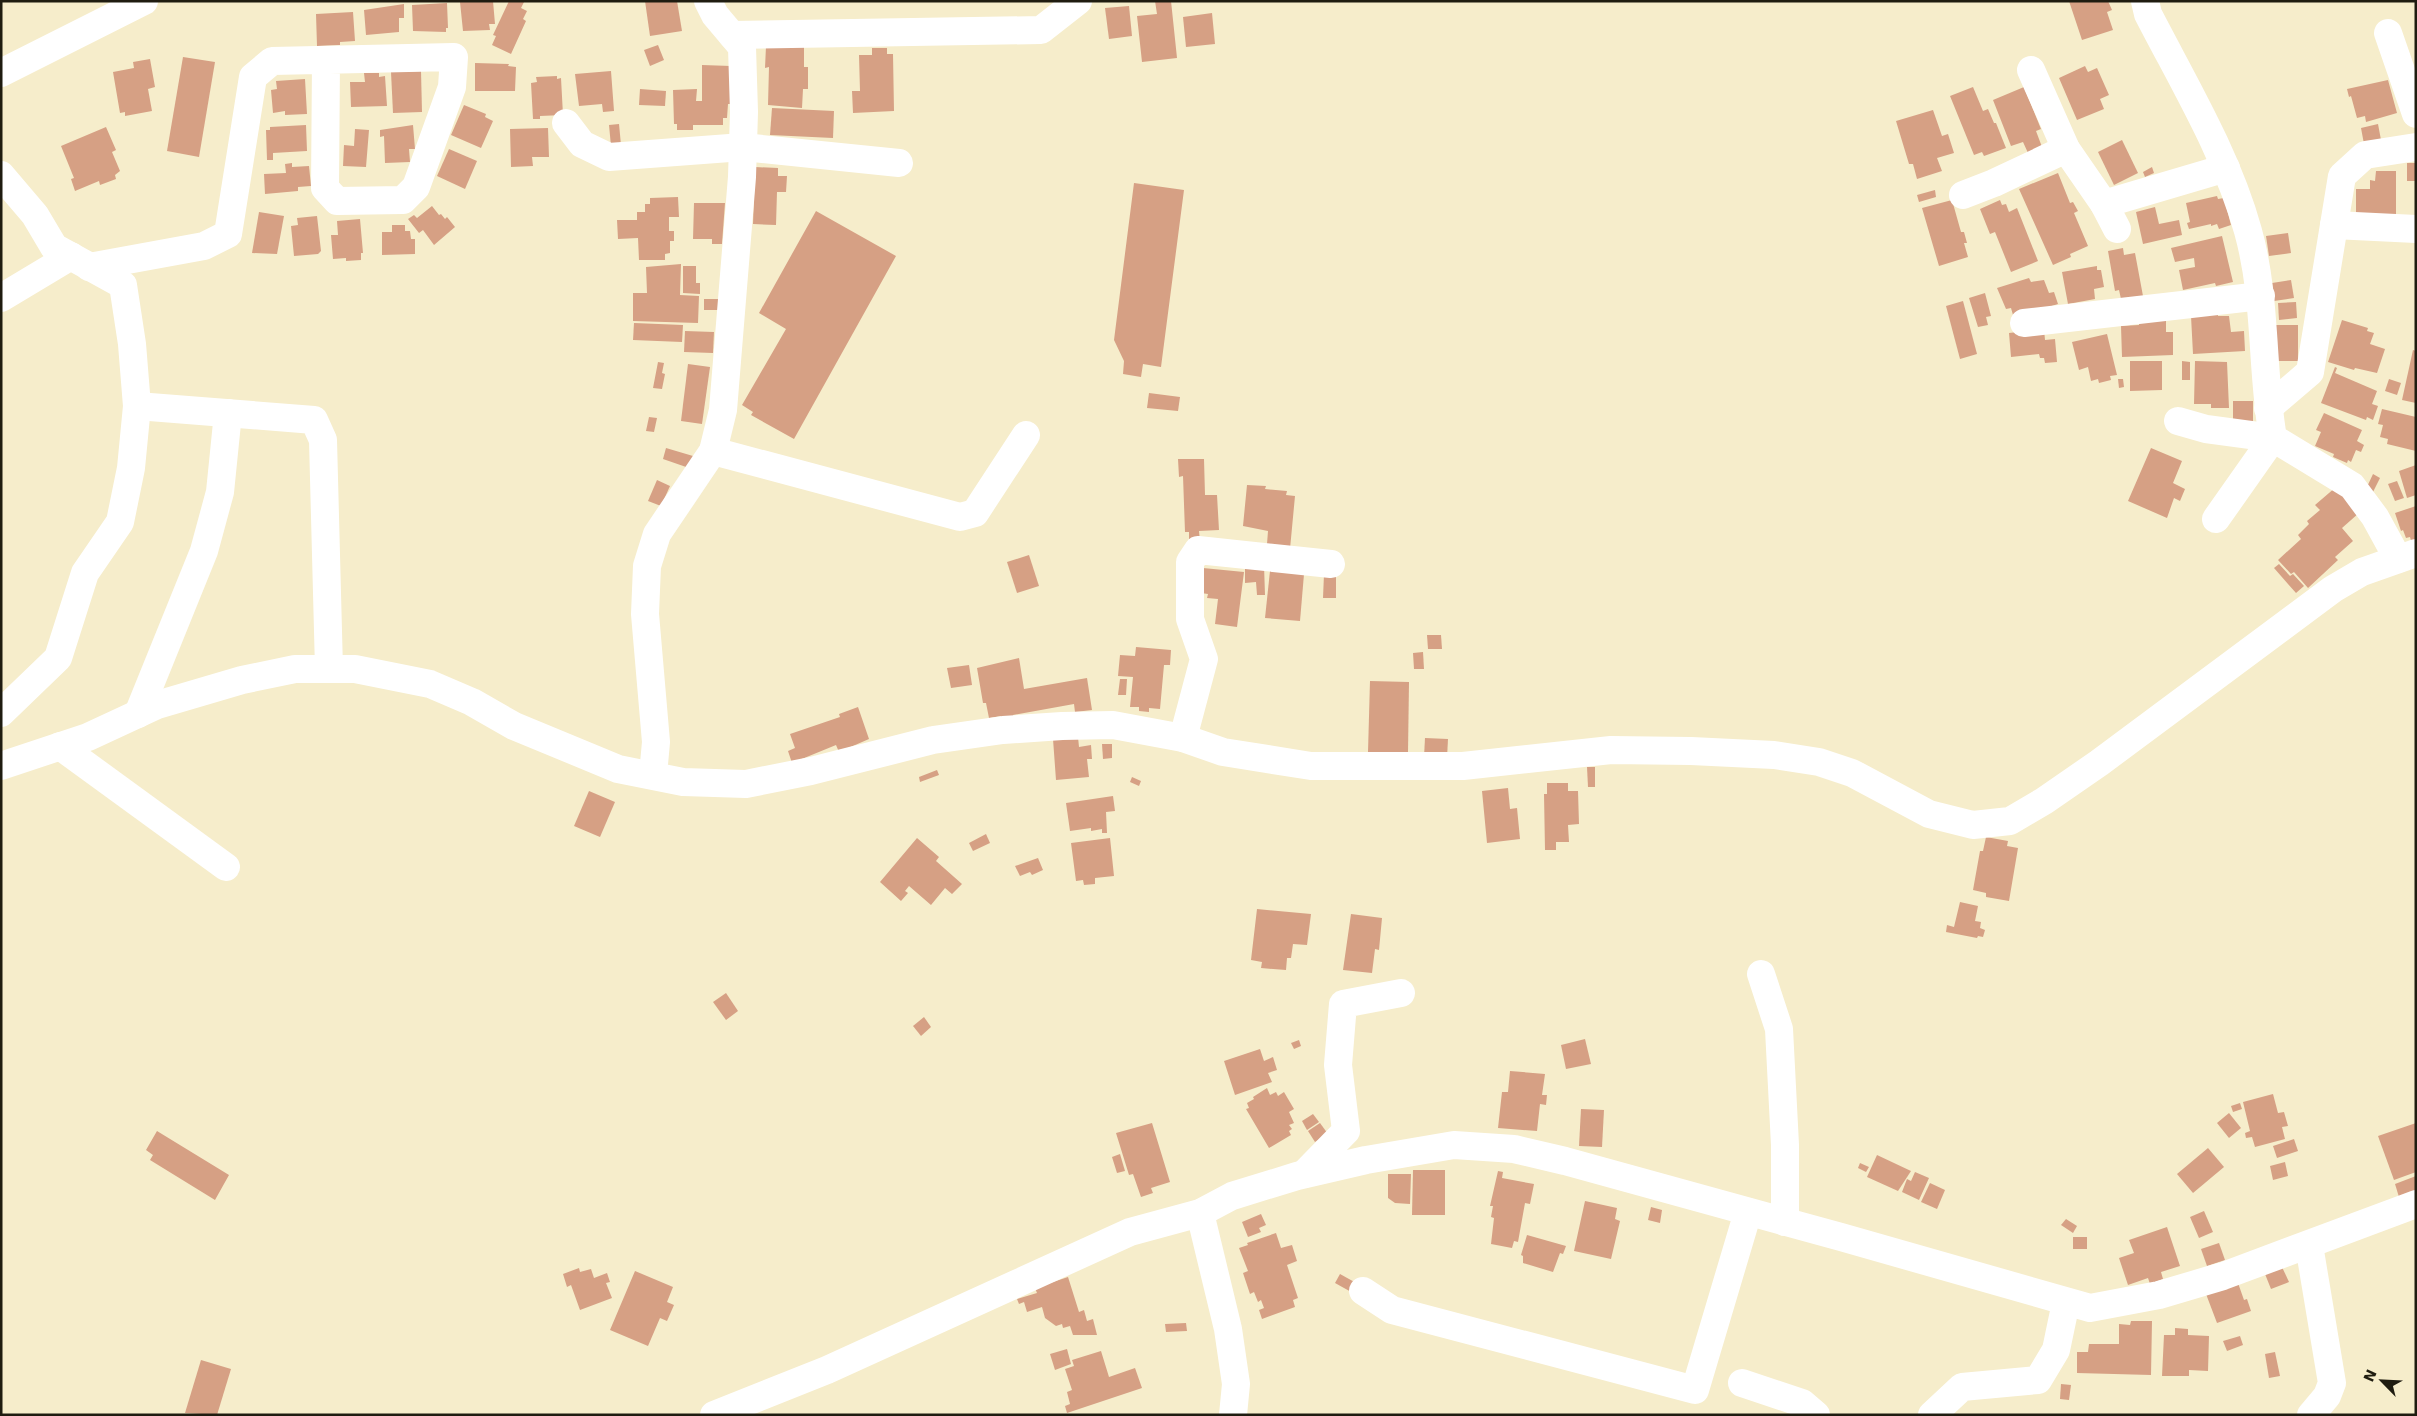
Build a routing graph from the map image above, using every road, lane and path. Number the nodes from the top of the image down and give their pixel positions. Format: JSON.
{"nodes":[{"id":1,"x":144,"y":1,"type":"edge"},
{"id":2,"x":708,"y":1,"type":"edge"},
{"id":3,"x":1078,"y":1,"type":"edge"},
{"id":4,"x":2145,"y":1,"type":"edge"},
{"id":5,"x":2388,"y":33,"type":"dead end"},
{"id":6,"x":732,"y":35,"type":"junction"},
{"id":7,"x":326,"y":60,"type":"junction"},
{"id":8,"x":2032,"y":70,"type":"dead end"},
{"id":9,"x":1,"y":73,"type":"edge"},
{"id":10,"x":2416,"y":114,"type":"edge"},
{"id":11,"x":566,"y":124,"type":"dead end"},
{"id":12,"x":743,"y":147,"type":"junction"},
{"id":13,"x":2416,"y":147,"type":"edge"},
{"id":14,"x":2066,"y":149,"type":"junction"},
{"id":15,"x":899,"y":163,"type":"dead end"},
{"id":16,"x":2226,"y":168,"type":"junction"},
{"id":17,"x":1,"y":175,"type":"edge"},
{"id":18,"x":1963,"y":195,"type":"dead end"},
{"id":19,"x":2104,"y":204,"type":"junction"},
{"id":20,"x":2334,"y":225,"type":"junction"},
{"id":21,"x":2117,"y":229,"type":"dead end"},
{"id":22,"x":2416,"y":229,"type":"edge"},
{"id":23,"x":80,"y":262,"type":"junction"},
{"id":24,"x":2260,"y":296,"type":"junction"},
{"id":25,"x":1,"y":298,"type":"edge"},
{"id":26,"x":2024,"y":323,"type":"dead end"},
{"id":27,"x":137,"y":406,"type":"junction"},
{"id":28,"x":2268,"y":408,"type":"junction"},
{"id":29,"x":228,"y":413,"type":"junction"},
{"id":30,"x":2178,"y":421,"type":"dead end"},
{"id":31,"x":1026,"y":435,"type":"dead end"},
{"id":32,"x":2273,"y":438,"type":"junction"},
{"id":33,"x":713,"y":451,"type":"junction"},
{"id":34,"x":2216,"y":519,"type":"dead end"},
{"id":35,"x":2407,"y":556,"type":"edge"},
{"id":36,"x":1331,"y":564,"type":"dead end"},
{"id":37,"x":329,"y":669,"type":"junction"},
{"id":38,"x":1,"y":713,"type":"edge"},
{"id":39,"x":138,"y":714,"type":"junction"},
{"id":40,"x":1183,"y":738,"type":"junction"},
{"id":41,"x":60,"y":746,"type":"junction"},
{"id":42,"x":1,"y":766,"type":"edge"},
{"id":43,"x":654,"y":775,"type":"junction"},
{"id":44,"x":226,"y":867,"type":"dead end"},
{"id":45,"x":1761,"y":974,"type":"dead end"},
{"id":46,"x":1401,"y":993,"type":"dead end"},
{"id":47,"x":1304,"y":1174,"type":"junction"},
{"id":48,"x":2416,"y":1204,"type":"edge"},
{"id":49,"x":1748,"y":1212,"type":"junction"},
{"id":50,"x":1200,"y":1213,"type":"junction"},
{"id":51,"x":1785,"y":1222,"type":"junction"},
{"id":52,"x":2309,"y":1244,"type":"junction"},
{"id":53,"x":1363,"y":1291,"type":"dead end"},
{"id":54,"x":2066,"y":1302,"type":"junction"},
{"id":55,"x":1742,"y":1383,"type":"dead end"},
{"id":56,"x":714,"y":1415,"type":"edge"},
{"id":57,"x":1233,"y":1415,"type":"edge"},
{"id":58,"x":1816,"y":1415,"type":"edge"},
{"id":59,"x":1932,"y":1415,"type":"edge"},
{"id":60,"x":2311,"y":1415,"type":"edge"}],
"edges":[{"from":1,"to":9,"type":"street"},
{"from":2,"to":6,"type":"street"},
{"from":3,"to":6,"type":"street"},
{"from":4,"to":16,"type":"street"},
{"from":5,"to":10,"type":"street"},
{"from":6,"to":12,"type":"street"},
{"from":7,"to":7,"type":"street"},
{"from":7,"to":23,"type":"street"},
{"from":8,"to":14,"type":"street"},
{"from":11,"to":12,"type":"street"},
{"from":12,"to":15,"type":"street"},
{"from":12,"to":33,"type":"street"},
{"from":13,"to":20,"type":"street"},
{"from":14,"to":18,"type":"street"},
{"from":14,"to":19,"type":"street"},
{"from":16,"to":19,"type":"street"},
{"from":16,"to":24,"type":"street"},
{"from":17,"to":23,"type":"street"},
{"from":19,"to":21,"type":"street"},
{"from":20,"to":22,"type":"street"},
{"from":20,"to":28,"type":"street"},
{"from":23,"to":25,"type":"street"},
{"from":23,"to":27,"type":"street"},
{"from":24,"to":26,"type":"street"},
{"from":24,"to":28,"type":"street"},
{"from":27,"to":29,"type":"street"},
{"from":27,"to":38,"type":"street"},
{"from":28,"to":32,"type":"street"},
{"from":29,"to":37,"type":"street"},
{"from":29,"to":39,"type":"street"},
{"from":30,"to":32,"type":"street"},
{"from":31,"to":33,"type":"street"},
{"from":32,"to":34,"type":"street"},
{"from":32,"to":35,"type":"street"},
{"from":33,"to":43,"type":"street"},
{"from":35,"to":40,"type":"street"},
{"from":36,"to":40,"type":"street"},
{"from":37,"to":39,"type":"street"},
{"from":37,"to":43,"type":"street"},
{"from":39,"to":41,"type":"street"},
{"from":40,"to":43,"type":"street"},
{"from":41,"to":42,"type":"street"},
{"from":41,"to":44,"type":"street"},
{"from":45,"to":51,"type":"street"},
{"from":46,"to":47,"type":"street"},
{"from":47,"to":49,"type":"street"},
{"from":47,"to":50,"type":"street"},
{"from":48,"to":52,"type":"street"},
{"from":49,"to":51,"type":"street"},
{"from":49,"to":53,"type":"street"},
{"from":50,"to":56,"type":"street"},
{"from":50,"to":57,"type":"street"},
{"from":51,"to":54,"type":"street"},
{"from":52,"to":54,"type":"street"},
{"from":52,"to":60,"type":"street"},
{"from":54,"to":59,"type":"street"},
{"from":55,"to":58,"type":"street"}]}
